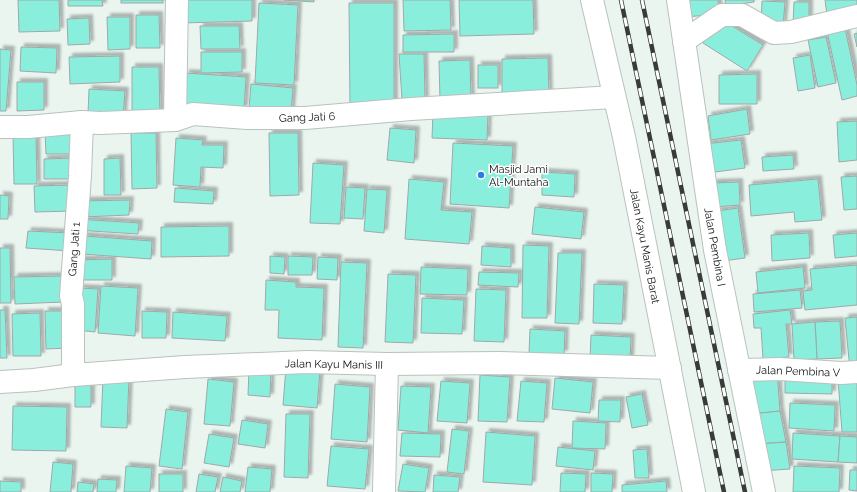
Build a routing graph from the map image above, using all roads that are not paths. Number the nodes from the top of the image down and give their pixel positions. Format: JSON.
{"nodes":[{"id":1,"x":177,"y":0,"type":"edge"},
{"id":2,"x":592,"y":0,"type":"edge"},
{"id":3,"x":678,"y":0,"type":"edge"},
{"id":4,"x":857,"y":16,"type":"edge"},
{"id":5,"x":684,"y":41,"type":"junction"},
{"id":6,"x":614,"y":97,"type":"junction"},
{"id":7,"x":175,"y":120,"type":"junction"},
{"id":8,"x":82,"y":122,"type":"junction"},
{"id":9,"x":0,"y":127,"type":"edge"},
{"id":10,"x":387,"y":364,"type":"junction"},
{"id":11,"x":670,"y":368,"type":"junction"},
{"id":12,"x":739,"y":370,"type":"junction"},
{"id":13,"x":857,"y":372,"type":"edge"},
{"id":14,"x":73,"y":376,"type":"junction"},
{"id":15,"x":0,"y":382,"type":"edge"},
{"id":16,"x":384,"y":492,"type":"edge"},
{"id":17,"x":694,"y":492,"type":"edge"},
{"id":18,"x":764,"y":492,"type":"edge"}],
"edges":[{"from":1,"to":7,"type":"street"},
{"from":2,"to":6,"type":"street","name":"Jalan Kayu Manis Barat"},
{"from":3,"to":5,"type":"street","name":"Jalan Pembina I"},
{"from":4,"to":5,"type":"street"},
{"from":5,"to":12,"type":"street","name":"Jalan Pembina I"},
{"from":6,"to":7,"type":"street","name":"Gang Jati 6"},
{"from":6,"to":11,"type":"street","name":"Jalan Kayu Manis Barat"},
{"from":7,"to":8,"type":"street","name":"Gang Jati 6"},
{"from":8,"to":9,"type":"street","name":"Gang Jati 6"},
{"from":8,"to":14,"type":"street","name":"Gang Jati 1"},
{"from":10,"to":11,"type":"street","name":"Jalan Kayu Manis III"},
{"from":10,"to":14,"type":"street","name":"Jalan Kayu Manis III"},
{"from":10,"to":16,"type":"street"},
{"from":11,"to":17,"type":"street","name":"Jalan Kayu Manis Barat"},
{"from":12,"to":13,"type":"street","name":"Jalan Pembina V"},
{"from":12,"to":18,"type":"street","name":"Jalan Pembina I"},
{"from":14,"to":15,"type":"street","name":"Jalan Kayu Manis III"}]}
